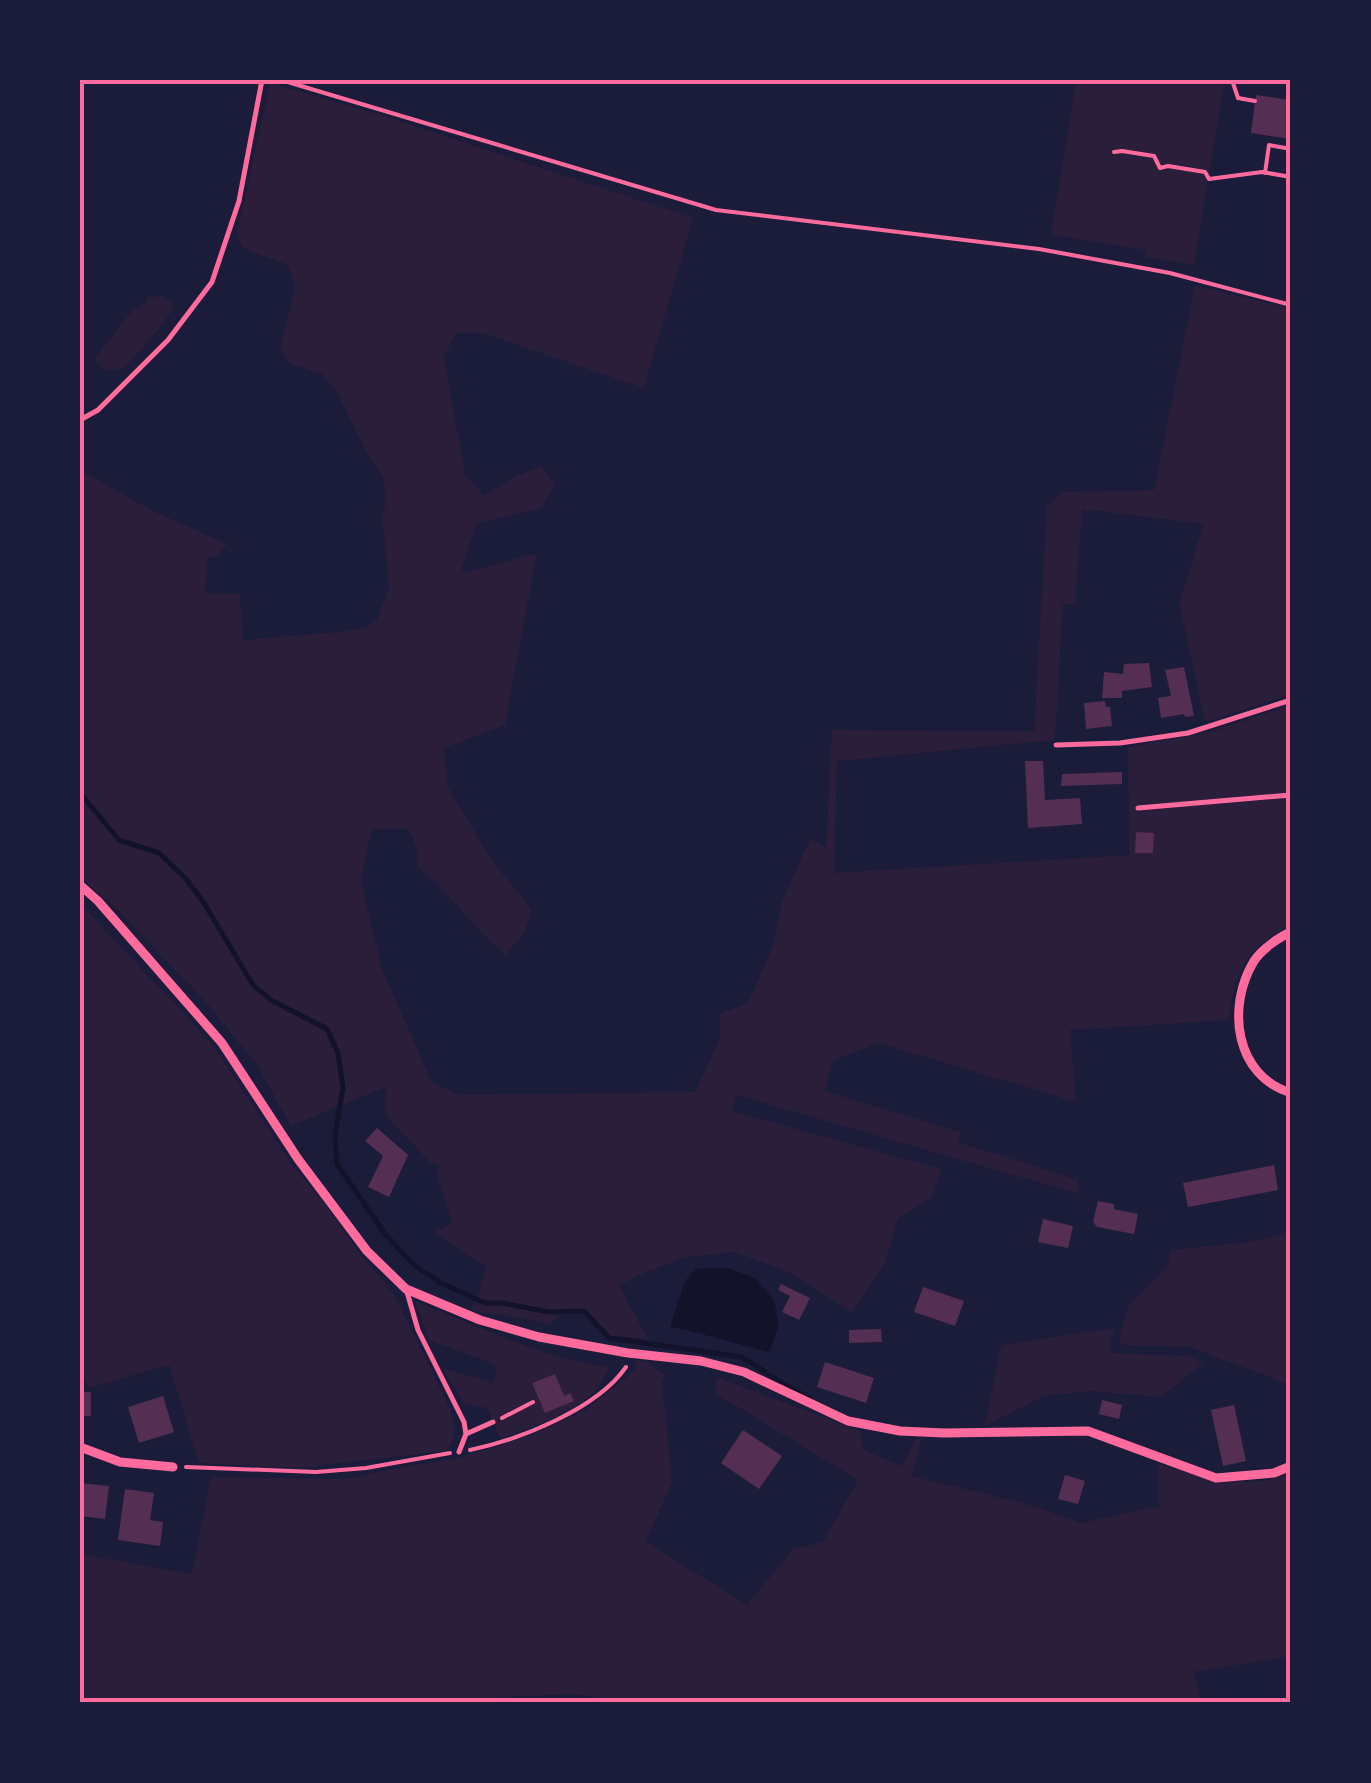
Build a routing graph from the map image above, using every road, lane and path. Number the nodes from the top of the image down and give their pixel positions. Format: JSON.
{"nodes":[{"id":1,"x":262,"y":80,"type":"edge"},
{"id":2,"x":281,"y":80,"type":"edge"},
{"id":3,"x":1232,"y":80,"type":"edge"},
{"id":4,"x":1256,"y":100,"type":"dead end"},
{"id":5,"x":1291,"y":148,"type":"edge"},
{"id":6,"x":1114,"y":152,"type":"dead end"},
{"id":7,"x":1265,"y":172,"type":"junction"},
{"id":8,"x":1291,"y":177,"type":"edge"},
{"id":9,"x":1291,"y":305,"type":"edge"},
{"id":10,"x":80,"y":420,"type":"edge"},
{"id":11,"x":1291,"y":700,"type":"edge"},
{"id":12,"x":1056,"y":745,"type":"dead end"},
{"id":13,"x":1291,"y":794,"type":"edge"},
{"id":14,"x":1138,"y":808,"type":"dead end"},
{"id":15,"x":80,"y":884,"type":"edge"},
{"id":16,"x":1291,"y":932,"type":"edge"},
{"id":17,"x":1291,"y":1093,"type":"edge"},
{"id":18,"x":406,"y":1289,"type":"junction"},
{"id":19,"x":626,"y":1367,"type":"dead end"},
{"id":20,"x":533,"y":1402,"type":"dead end"},
{"id":21,"x":493,"y":1422,"type":"joint"},
{"id":22,"x":466,"y":1434,"type":"junction"},
{"id":23,"x":80,"y":1448,"type":"edge"},
{"id":24,"x":459,"y":1452,"type":"junction"},
{"id":25,"x":172,"y":1466,"type":"joint"},
{"id":26,"x":1291,"y":1466,"type":"edge"}],
"edges":[{"from":1,"to":10,"type":"lane"},
{"from":2,"to":9,"type":"path"},
{"from":3,"to":4,"type":"path"},
{"from":5,"to":7,"type":"path"},
{"from":6,"to":7,"type":"path"},
{"from":7,"to":8,"type":"path"},
{"from":11,"to":12,"type":"lane"},
{"from":13,"to":14,"type":"lane"},
{"from":15,"to":18,"type":"street"},
{"from":16,"to":17,"type":"street"},
{"from":18,"to":22,"type":"lane"},
{"from":18,"to":26,"type":"street"},
{"from":19,"to":24,"type":"path"},
{"from":20,"to":21,"type":"path"},
{"from":21,"to":22,"type":"lane"},
{"from":22,"to":24,"type":"lane"},
{"from":23,"to":25,"type":"street"},
{"from":24,"to":25,"type":"path"}]}
